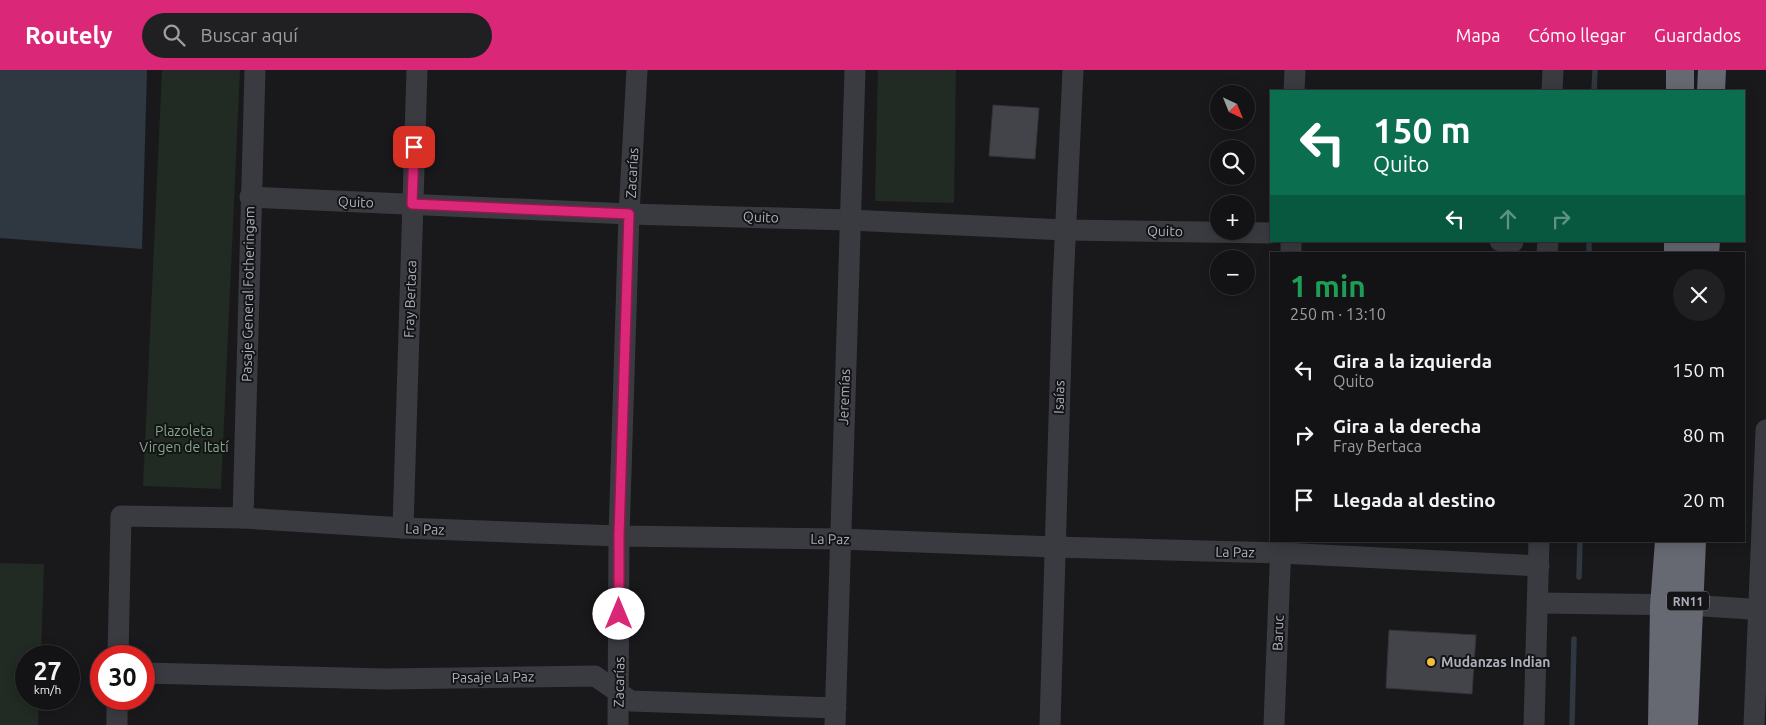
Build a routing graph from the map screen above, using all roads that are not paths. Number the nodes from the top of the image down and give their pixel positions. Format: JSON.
{"nodes":[{"id":1,"x":255,"y":70,"type":"edge"},
{"id":2,"x":417,"y":70,"type":"edge"},
{"id":3,"x":637,"y":70,"type":"edge"},
{"id":4,"x":855,"y":70,"type":"edge"},
{"id":5,"x":1073,"y":70,"type":"edge"},
{"id":6,"x":1295,"y":70,"type":"edge"},
{"id":7,"x":1553,"y":70,"type":"edge"},
{"id":8,"x":1680,"y":70,"type":"edge"},
{"id":9,"x":1712,"y":70,"type":"edge"},
{"id":10,"x":1294,"y":90,"type":"edge"},
{"id":11,"x":1552,"y":90,"type":"edge"},
{"id":12,"x":1680,"y":90,"type":"edge"},
{"id":13,"x":1711,"y":90,"type":"edge"},
{"id":14,"x":250,"y":197,"type":"junction"},
{"id":15,"x":412,"y":204,"type":"junction"},
{"id":16,"x":629,"y":214,"type":"junction"},
{"id":17,"x":849,"y":220,"type":"junction"},
{"id":18,"x":1065,"y":230,"type":"junction"},
{"id":19,"x":1270,"y":233,"type":"edge"},
{"id":20,"x":1766,"y":441,"type":"edge"},
{"id":21,"x":243,"y":518,"type":"junction"},
{"id":22,"x":403,"y":528,"type":"junction"},
{"id":23,"x":619,"y":536,"type":"junction"},
{"id":24,"x":840,"y":539,"type":"junction"},
{"id":25,"x":1540,"y":542,"type":"edge"},
{"id":26,"x":1668,"y":542,"type":"edge"},
{"id":27,"x":1692,"y":542,"type":"edge"},
{"id":28,"x":1281,"y":547,"type":"edge"},
{"id":29,"x":1054,"y":548,"type":"junction"},
{"id":30,"x":1539,"y":566,"type":"junction"},
{"id":31,"x":1539,"y":603,"type":"junction"},
{"id":32,"x":1676,"y":606,"type":"junction"},
{"id":33,"x":1762,"y":610,"type":"edge"},
{"id":34,"x":118,"y":645,"type":"edge"},
{"id":35,"x":155,"y":672,"type":"edge"},
{"id":36,"x":619,"y":691,"type":"junction"},
{"id":37,"x":117,"y":710,"type":"edge"},
{"id":38,"x":835,"y":716,"type":"edge"},
{"id":39,"x":117,"y":725,"type":"edge"},
{"id":40,"x":618,"y":725,"type":"edge"},
{"id":41,"x":1050,"y":725,"type":"edge"},
{"id":42,"x":1274,"y":725,"type":"edge"},
{"id":43,"x":1534,"y":725,"type":"edge"},
{"id":44,"x":1662,"y":725,"type":"edge"},
{"id":45,"x":1684,"y":725,"type":"edge"},
{"id":46,"x":1754,"y":725,"type":"edge"}],
"edges":[{"from":1,"to":14,"type":"street","name":"Pasaje General Fotheringam"},
{"from":2,"to":15,"type":"street","name":"Fray Bertaca"},
{"from":3,"to":16,"type":"street","name":"Zacarías"},
{"from":4,"to":17,"type":"street","name":"Jeremías"},
{"from":5,"to":18,"type":"street","name":"Isaías"},
{"from":6,"to":10,"type":"street"},
{"from":7,"to":11,"type":"street"},
{"from":8,"to":12,"type":"highway"},
{"from":9,"to":13,"type":"highway"},
{"from":14,"to":15,"type":"street","name":"Quito"},
{"from":14,"to":21,"type":"street","name":"Pasaje General Fotheringam"},
{"from":15,"to":16,"type":"street","name":"Quito"},
{"from":15,"to":22,"type":"street","name":"Fray Bertaca"},
{"from":16,"to":17,"type":"street","name":"Quito"},
{"from":16,"to":23,"type":"street","name":"Zacarías"},
{"from":17,"to":18,"type":"street","name":"Quito"},
{"from":17,"to":24,"type":"street","name":"Jeremías"},
{"from":18,"to":19,"type":"street","name":"Quito"},
{"from":18,"to":29,"type":"street","name":"Isaías"},
{"from":20,"to":33,"type":"street"},
{"from":21,"to":22,"type":"street","name":"La Paz"},
{"from":21,"to":34,"type":"street","name":"La Paz"},
{"from":22,"to":23,"type":"street","name":"La Paz"},
{"from":23,"to":24,"type":"street","name":"La Paz"},
{"from":23,"to":36,"type":"street","name":"Zacarías"},
{"from":24,"to":29,"type":"street","name":"La Paz"},
{"from":24,"to":38,"type":"street","name":"Jeremías"},
{"from":25,"to":30,"type":"street"},
{"from":26,"to":32,"type":"highway"},
{"from":27,"to":32,"type":"highway","number":"RN11"},
{"from":28,"to":29,"type":"street","name":"La Paz"},
{"from":28,"to":30,"type":"street","name":"La Paz"},
{"from":28,"to":42,"type":"street","name":"Baruc"},
{"from":29,"to":41,"type":"street","name":"Isaías"},
{"from":30,"to":31,"type":"street"},
{"from":31,"to":32,"type":"street"},
{"from":31,"to":43,"type":"street"},
{"from":32,"to":33,"type":"street"},
{"from":32,"to":44,"type":"highway"},
{"from":32,"to":45,"type":"highway","number":"RN11"},
{"from":33,"to":46,"type":"street"},
{"from":35,"to":36,"type":"street","name":"Pasaje La Paz"},
{"from":36,"to":38,"type":"street","name":"Pasaje La Paz"},
{"from":36,"to":40,"type":"street","name":"Zacarías"},
{"from":37,"to":39,"type":"street"}]}
